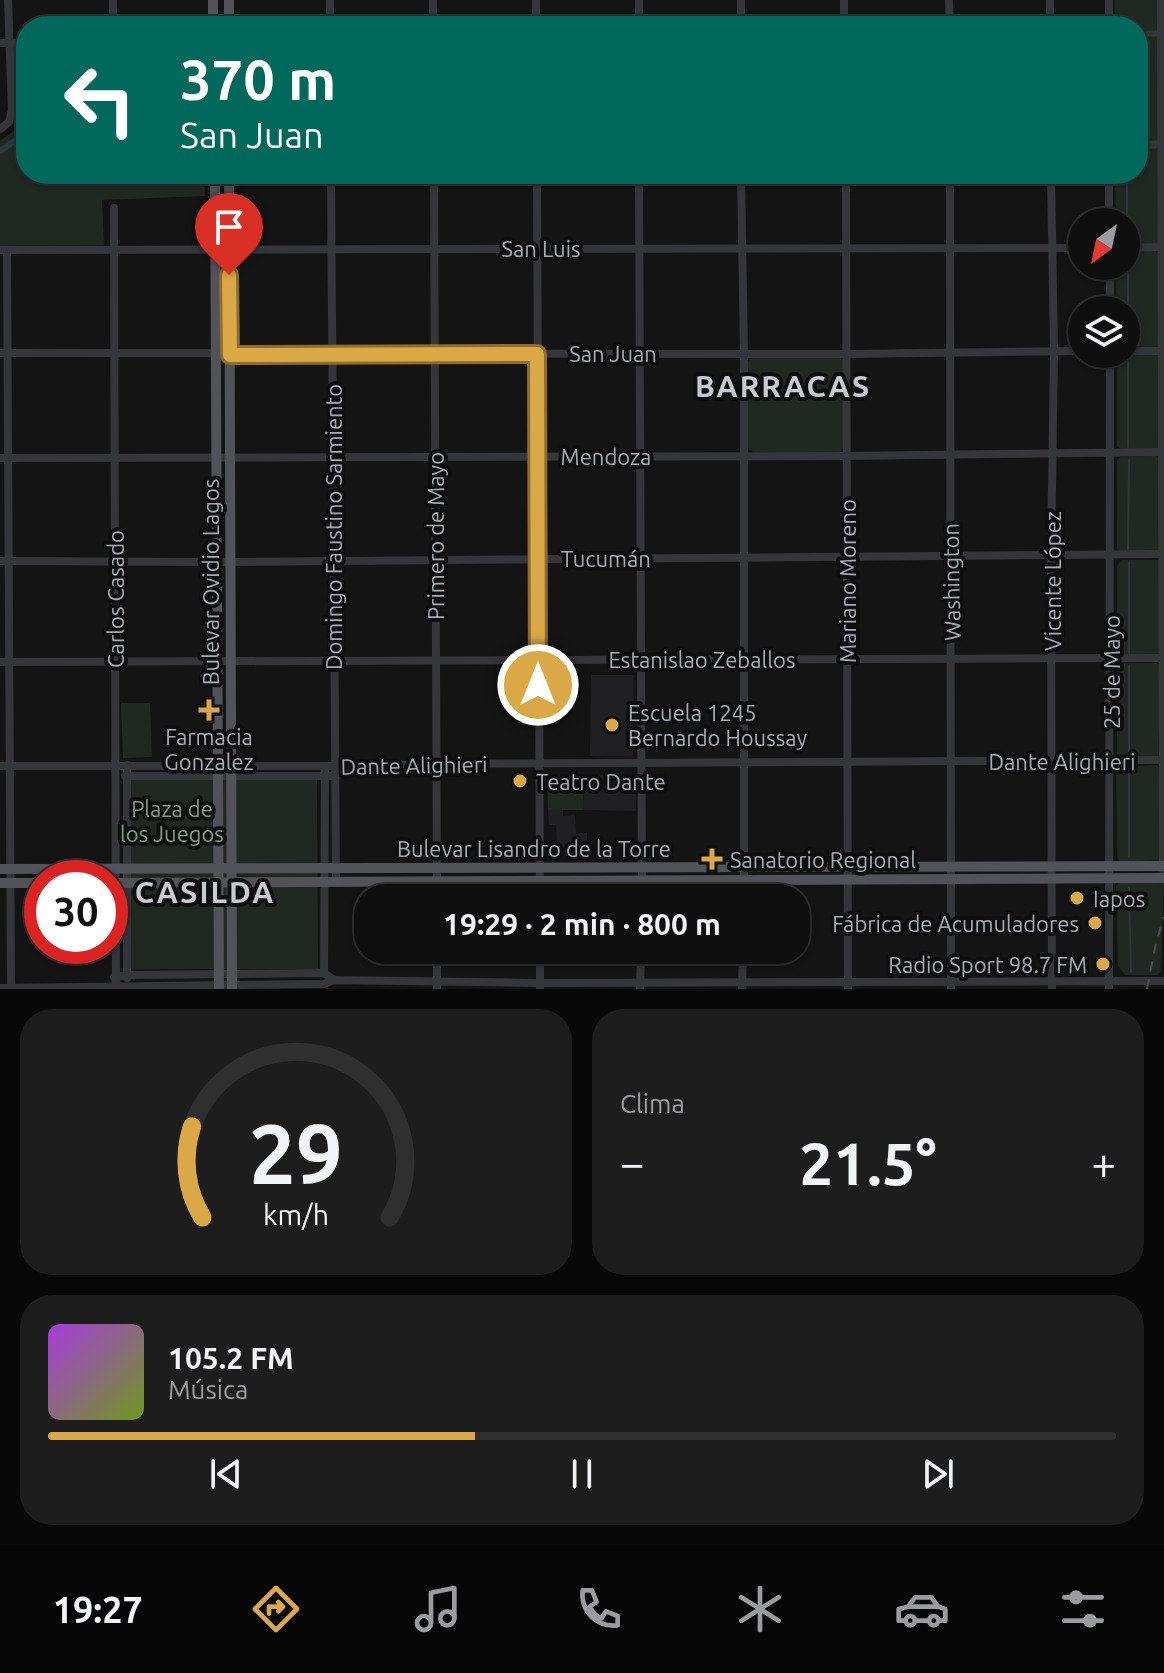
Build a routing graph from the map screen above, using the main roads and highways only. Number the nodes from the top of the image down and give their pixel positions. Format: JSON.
{"nodes":[{"id":1,"x":215,"y":184,"type":"edge"},
{"id":2,"x":229,"y":184,"type":"edge"},
{"id":3,"x":1164,"y":866,"type":"edge"},
{"id":4,"x":218,"y":868,"type":"junction"},
{"id":5,"x":231,"y":868,"type":"junction"},
{"id":6,"x":5,"y":869,"type":"edge"},
{"id":7,"x":1111,"y":872,"type":"junction"},
{"id":8,"x":952,"y":873,"type":"junction"},
{"id":9,"x":437,"y":874,"type":"junction"},
{"id":10,"x":1164,"y":878,"type":"edge"},
{"id":11,"x":128,"y":883,"type":"edge"},
{"id":12,"x":218,"y":883,"type":"junction"},
{"id":13,"x":232,"y":883,"type":"junction"},
{"id":14,"x":219,"y":983,"type":"edge"},
{"id":15,"x":232,"y":983,"type":"edge"}],
"edges":[{"from":1,"to":4,"type":"main road","name":"Bulevar Ovidio Lagos"},
{"from":2,"to":5,"type":"main road","name":"Bulevar Ovidio Lagos"},
{"from":3,"to":7,"type":"main road","name":"Bulevar Lisandro de la Torre"},
{"from":4,"to":5,"type":"main road","name":"Bulevar Lisandro de la Torre"},
{"from":4,"to":6,"type":"main road","name":"Bulevar Lisandro de la Torre"},
{"from":4,"to":12,"type":"main road","name":"Bulevar Ovidio Lagos"},
{"from":5,"to":9,"type":"main road","name":"Bulevar Lisandro de la Torre"},
{"from":5,"to":13,"type":"main road","name":"Bulevar Ovidio Lagos"},
{"from":7,"to":8,"type":"main road","name":"Bulevar Lisandro de la Torre"},
{"from":7,"to":8,"type":"main road","name":"Bulevar Lisandro de la Torre"},
{"from":7,"to":10,"type":"main road","name":"Bulevar Lisandro de la Torre"},
{"from":8,"to":9,"type":"main road","name":"Bulevar Lisandro de la Torre"},
{"from":8,"to":9,"type":"main road","name":"Bulevar Lisandro de la Torre"},
{"from":9,"to":13,"type":"main road","name":"Bulevar Lisandro de la Torre"},
{"from":11,"to":12,"type":"main road","name":"Bulevar Lisandro de la Torre"},
{"from":12,"to":13,"type":"main road","name":"Bulevar Lisandro de la Torre"},
{"from":12,"to":14,"type":"main road","name":"Bulevar Ovidio Lagos"},
{"from":13,"to":15,"type":"main road","name":"Bulevar Ovidio Lagos"}]}
